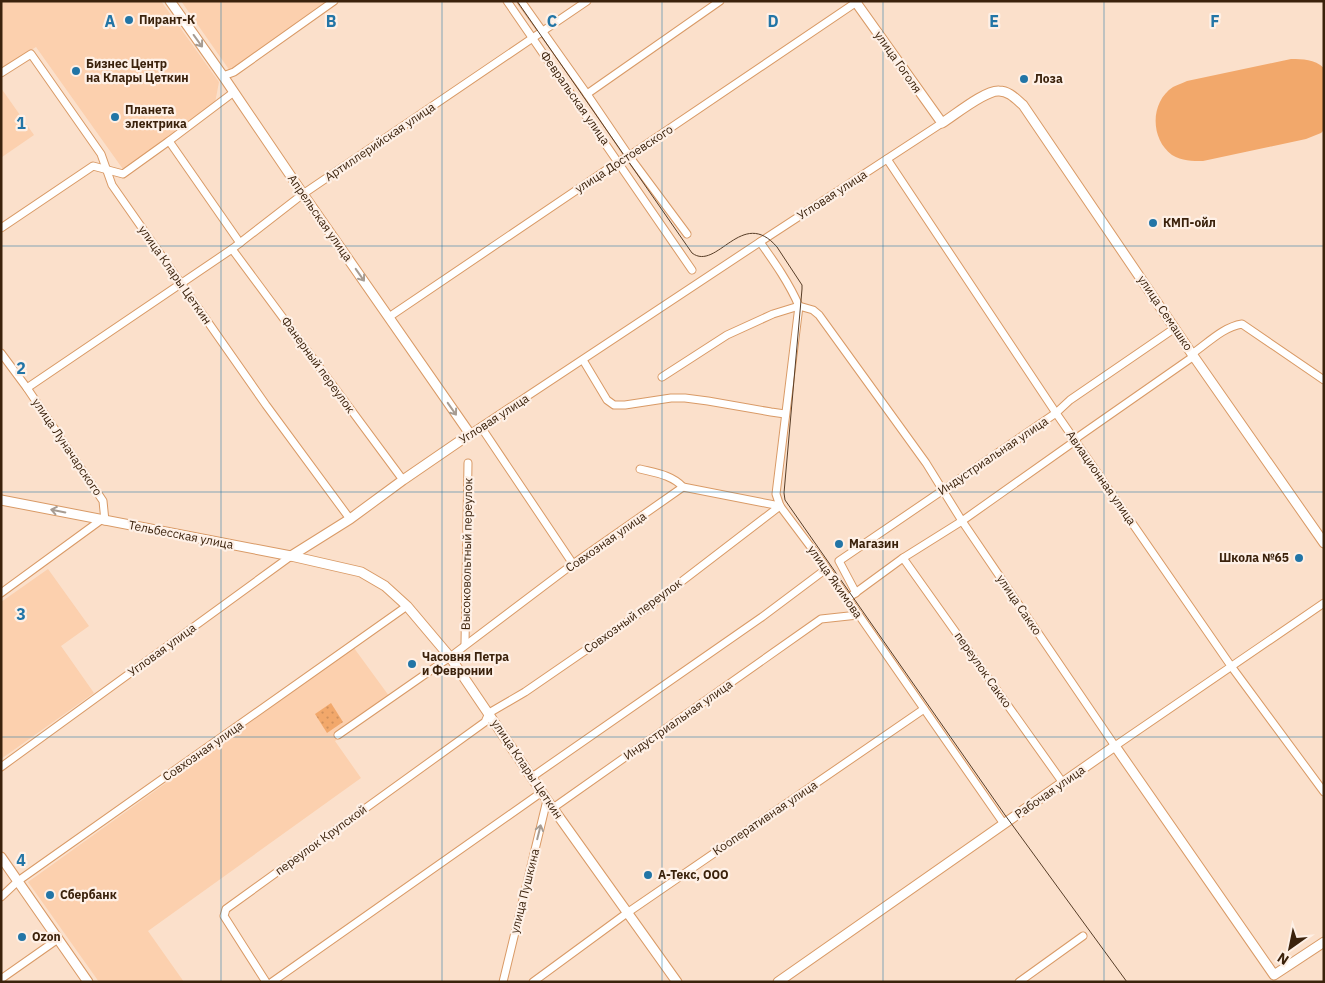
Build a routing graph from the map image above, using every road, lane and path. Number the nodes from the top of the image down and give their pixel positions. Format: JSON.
{"nodes":[{"id":1,"x":170,"y":1,"type":"edge"},
{"id":2,"x":334,"y":1,"type":"edge"},
{"id":3,"x":507,"y":1,"type":"edge"},
{"id":4,"x":521,"y":1,"type":"edge"},
{"id":5,"x":587,"y":1,"type":"edge"},
{"id":6,"x":720,"y":1,"type":"edge"},
{"id":7,"x":856,"y":2,"type":"edge"},
{"id":8,"x":543,"y":32,"type":"junction"},
{"id":9,"x":534,"y":39,"type":"junction"},
{"id":10,"x":1,"y":73,"type":"edge"},
{"id":11,"x":224,"y":76,"type":"junction"},
{"id":12,"x":1000,"y":91,"type":"joint"},
{"id":13,"x":234,"y":92,"type":"junction"},
{"id":14,"x":587,"y":94,"type":"junction"},
{"id":15,"x":942,"y":123,"type":"junction"},
{"id":16,"x":169,"y":141,"type":"junction"},
{"id":17,"x":629,"y":156,"type":"junction"},
{"id":18,"x":887,"y":159,"type":"junction"},
{"id":19,"x":618,"y":162,"type":"junction"},
{"id":20,"x":107,"y":170,"type":"junction"},
{"id":21,"x":303,"y":194,"type":"junction"},
{"id":22,"x":1,"y":228,"type":"edge"},
{"id":23,"x":686,"y":234,"type":"dead end"},
{"id":24,"x":760,"y":242,"type":"junction"},
{"id":25,"x":240,"y":243,"type":"junction"},
{"id":26,"x":232,"y":249,"type":"junction"},
{"id":27,"x":692,"y":270,"type":"dead end"},
{"id":28,"x":181,"y":284,"type":"junction"},
{"id":29,"x":799,"y":306,"type":"junction"},
{"id":30,"x":389,"y":317,"type":"junction"},
{"id":31,"x":1174,"y":328,"type":"junction"},
{"id":32,"x":1,"y":353,"type":"edge"},
{"id":33,"x":1193,"y":355,"type":"junction"},
{"id":34,"x":583,"y":360,"type":"junction"},
{"id":35,"x":662,"y":377,"type":"dead end"},
{"id":36,"x":1324,"y":380,"type":"edge"},
{"id":37,"x":27,"y":388,"type":"junction"},
{"id":38,"x":1056,"y":413,"type":"junction"},
{"id":39,"x":786,"y":414,"type":"junction"},
{"id":40,"x":481,"y":427,"type":"junction"},
{"id":41,"x":470,"y":434,"type":"junction"},
{"id":42,"x":1076,"y":441,"type":"junction"},
{"id":43,"x":468,"y":463,"type":"dead end"},
{"id":44,"x":640,"y":469,"type":"dead end"},
{"id":45,"x":403,"y":480,"type":"junction"},
{"id":46,"x":683,"y":487,"type":"junction"},
{"id":47,"x":943,"y":490,"type":"junction"},
{"id":48,"x":1,"y":500,"type":"edge"},
{"id":49,"x":780,"y":506,"type":"junction"},
{"id":50,"x":350,"y":519,"type":"junction"},
{"id":51,"x":103,"y":520,"type":"junction"},
{"id":52,"x":962,"y":520,"type":"junction"},
{"id":53,"x":1324,"y":542,"type":"edge"},
{"id":54,"x":291,"y":556,"type":"junction"},
{"id":55,"x":903,"y":558,"type":"junction"},
{"id":56,"x":573,"y":564,"type":"junction"},
{"id":57,"x":826,"y":569,"type":"junction"},
{"id":58,"x":361,"y":572,"type":"joint"},
{"id":59,"x":1,"y":592,"type":"edge"},
{"id":60,"x":856,"y":592,"type":"junction"},
{"id":61,"x":847,"y":599,"type":"junction"},
{"id":62,"x":1324,"y":603,"type":"edge"},
{"id":63,"x":407,"y":606,"type":"junction"},
{"id":64,"x":858,"y":615,"type":"junction"},
{"id":65,"x":465,"y":644,"type":"junction"},
{"id":66,"x":450,"y":657,"type":"junction"},
{"id":67,"x":1231,"y":666,"type":"junction"},
{"id":68,"x":924,"y":709,"type":"junction"},
{"id":69,"x":487,"y":717,"type":"junction"},
{"id":70,"x":338,"y":735,"type":"dead end"},
{"id":71,"x":1115,"y":746,"type":"junction"},
{"id":72,"x":1,"y":767,"type":"edge"},
{"id":73,"x":532,"y":777,"type":"junction"},
{"id":74,"x":1063,"y":783,"type":"junction"},
{"id":75,"x":542,"y":792,"type":"junction"},
{"id":76,"x":1324,"y":792,"type":"edge"},
{"id":77,"x":550,"y":804,"type":"junction"},
{"id":78,"x":1004,"y":824,"type":"junction"},
{"id":79,"x":1,"y":857,"type":"edge"},
{"id":80,"x":18,"y":881,"type":"junction"},
{"id":81,"x":1,"y":897,"type":"edge"},
{"id":82,"x":627,"y":913,"type":"junction"},
{"id":83,"x":1083,"y":936,"type":"dead end"},
{"id":84,"x":58,"y":938,"type":"junction"},
{"id":85,"x":1324,"y":942,"type":"edge"},
{"id":86,"x":1,"y":979,"type":"edge"},
{"id":87,"x":88,"y":982,"type":"edge"},
{"id":88,"x":266,"y":982,"type":"edge"},
{"id":89,"x":272,"y":982,"type":"edge"},
{"id":90,"x":503,"y":982,"type":"edge"},
{"id":91,"x":533,"y":982,"type":"edge"},
{"id":92,"x":677,"y":982,"type":"edge"},
{"id":93,"x":778,"y":982,"type":"edge"},
{"id":94,"x":1019,"y":982,"type":"edge"}],
"edges":[{"from":1,"to":11,"type":"street","name":"Апрельская улица","one_way":true},
{"from":2,"to":11,"type":"street"},
{"from":3,"to":9,"type":"street","name":"Февральская улица"},
{"from":4,"to":8,"type":"street"},
{"from":5,"to":8,"type":"street","name":"Артиллерийская улица"},
{"from":6,"to":14,"type":"street"},
{"from":7,"to":15,"type":"street","name":"улица Гоголя"},
{"from":7,"to":17,"type":"street","name":"улица Достоевского"},
{"from":8,"to":9,"type":"street","name":"Артиллерийская улица"},
{"from":8,"to":14,"type":"street"},
{"from":9,"to":19,"type":"street","name":"Февральская улица"},
{"from":9,"to":21,"type":"street","name":"Артиллерийская улица"},
{"from":10,"to":20,"type":"street","name":"улица Клары Цеткин"},
{"from":11,"to":13,"type":"street","name":"Апрельская улица"},
{"from":12,"to":15,"type":"street","name":"Угловая улица"},
{"from":12,"to":31,"type":"street","name":"улица Семашко"},
{"from":13,"to":16,"type":"street"},
{"from":13,"to":21,"type":"street","name":"Апрельская улица"},
{"from":14,"to":17,"type":"street"},
{"from":15,"to":18,"type":"street","name":"Угловая улица"},
{"from":16,"to":20,"type":"street"},
{"from":16,"to":25,"type":"street"},
{"from":17,"to":19,"type":"street","name":"улица Достоевского"},
{"from":17,"to":23,"type":"street"},
{"from":18,"to":24,"type":"street","name":"Угловая улица"},
{"from":18,"to":38,"type":"street","name":"Авиационная улица"},
{"from":19,"to":27,"type":"street","name":"Февральская улица"},
{"from":19,"to":30,"type":"street","name":"улица Достоевского"},
{"from":20,"to":22,"type":"street"},
{"from":20,"to":28,"type":"street","name":"улица Клары Цеткин"},
{"from":21,"to":25,"type":"street","name":"Артиллерийская улица"},
{"from":21,"to":30,"type":"street","name":"Апрельская улица","one_way":true},
{"from":24,"to":29,"type":"street"},
{"from":24,"to":34,"type":"street","name":"Угловая улица"},
{"from":25,"to":26,"type":"street","name":"Артиллерийская улица"},
{"from":26,"to":28,"type":"street","name":"Артиллерийская улица"},
{"from":26,"to":45,"type":"street","name":"Фанерный переулок"},
{"from":28,"to":37,"type":"street","name":"Артиллерийская улица"},
{"from":28,"to":50,"type":"street","name":"улица Клары Цеткин"},
{"from":29,"to":35,"type":"street"},
{"from":29,"to":39,"type":"street"},
{"from":29,"to":47,"type":"street","name":"улица Сакко"},
{"from":30,"to":41,"type":"street","name":"Апрельская улица","one_way":true},
{"from":31,"to":33,"type":"street","name":"улица Семашко"},
{"from":31,"to":38,"type":"street","name":"Индустриальная улица"},
{"from":32,"to":37,"type":"street","name":"улица Луначарского"},
{"from":33,"to":36,"type":"street"},
{"from":33,"to":42,"type":"street"},
{"from":33,"to":53,"type":"street","name":"улица Семашко"},
{"from":34,"to":39,"type":"street"},
{"from":34,"to":40,"type":"street","name":"Угловая улица"},
{"from":37,"to":51,"type":"street","name":"улица Луначарского"},
{"from":38,"to":42,"type":"street","name":"Авиационная улица"},
{"from":38,"to":47,"type":"street","name":"Индустриальная улица"},
{"from":39,"to":49,"type":"street"},
{"from":40,"to":41,"type":"street","name":"Угловая улица"},
{"from":40,"to":56,"type":"street"},
{"from":41,"to":45,"type":"street","name":"Угловая улица"},
{"from":42,"to":52,"type":"street"},
{"from":42,"to":67,"type":"street","name":"Авиационная улица"},
{"from":43,"to":65,"type":"street","name":"Высоковольтный переулок"},
{"from":44,"to":46,"type":"street"},
{"from":45,"to":50,"type":"street","name":"Угловая улица"},
{"from":46,"to":49,"type":"street"},
{"from":46,"to":56,"type":"street","name":"Совхозная улица"},
{"from":47,"to":52,"type":"street","name":"улица Сакко"},
{"from":47,"to":60,"type":"street","name":"Индустриальная улица"},
{"from":51,"to":48,"type":"street","name":"Тельбесская улица","one_way":true},
{"from":49,"to":57,"type":"street","name":"улица Якимова"},
{"from":49,"to":69,"type":"street","name":"Совхозный переулок"},
{"from":50,"to":54,"type":"street","name":"Угловая улица"},
{"from":51,"to":54,"type":"street","name":"Тельбесская улица"},
{"from":51,"to":59,"type":"street"},
{"from":52,"to":55,"type":"street"},
{"from":52,"to":71,"type":"street","name":"улица Сакко"},
{"from":54,"to":58,"type":"street","name":"Тельбесская улица"},
{"from":54,"to":72,"type":"street","name":"Угловая улица"},
{"from":55,"to":60,"type":"street"},
{"from":55,"to":74,"type":"street","name":"переулок Сакко"},
{"from":56,"to":65,"type":"street","name":"Совхозная улица"},
{"from":57,"to":61,"type":"street","name":"улица Якимова"},
{"from":57,"to":73,"type":"street"},
{"from":58,"to":63,"type":"street","name":"улица Клары Цеткин"},
{"from":60,"to":61,"type":"street"},
{"from":61,"to":64,"type":"street","name":"улица Якимова"},
{"from":62,"to":67,"type":"street","name":"Рабочая улица"},
{"from":63,"to":66,"type":"street","name":"улица Клары Цеткин"},
{"from":63,"to":80,"type":"street","name":"Совхозная улица"},
{"from":64,"to":68,"type":"street","name":"улица Якимова"},
{"from":64,"to":77,"type":"street","name":"Индустриальная улица"},
{"from":65,"to":66,"type":"street","name":"Совхозная улица"},
{"from":66,"to":69,"type":"street","name":"улица Клары Цеткин"},
{"from":66,"to":70,"type":"street","name":"Совхозная улица"},
{"from":67,"to":71,"type":"street","name":"Рабочая улица"},
{"from":67,"to":76,"type":"street","name":"Авиационная улица"},
{"from":68,"to":78,"type":"street","name":"улица Якимова"},
{"from":68,"to":82,"type":"street","name":"Кооперативная улица"},
{"from":69,"to":73,"type":"street","name":"улица Клары Цеткин"},
{"from":69,"to":88,"type":"street","name":"переулок Крупской"},
{"from":71,"to":74,"type":"street","name":"Рабочая улица"},
{"from":71,"to":85,"type":"street","name":"улица Сакко"},
{"from":73,"to":75,"type":"street","name":"улица Клары Цеткин"},
{"from":74,"to":78,"type":"street","name":"Рабочая улица"},
{"from":75,"to":77,"type":"street","name":"улица Клары Цеткин"},
{"from":75,"to":89,"type":"street"},
{"from":77,"to":82,"type":"street","name":"улица Клары Цеткин"},
{"from":90,"to":77,"type":"street","name":"улица Пушкина","one_way":true},
{"from":78,"to":93,"type":"street","name":"Рабочая улица"},
{"from":79,"to":80,"type":"street"},
{"from":80,"to":81,"type":"street","name":"Совхозная улица"},
{"from":80,"to":84,"type":"street"},
{"from":82,"to":91,"type":"street","name":"Кооперативная улица"},
{"from":82,"to":92,"type":"street","name":"улица Клары Цеткин"},
{"from":83,"to":94,"type":"street"},
{"from":84,"to":86,"type":"street"},
{"from":84,"to":87,"type":"street"}]}
